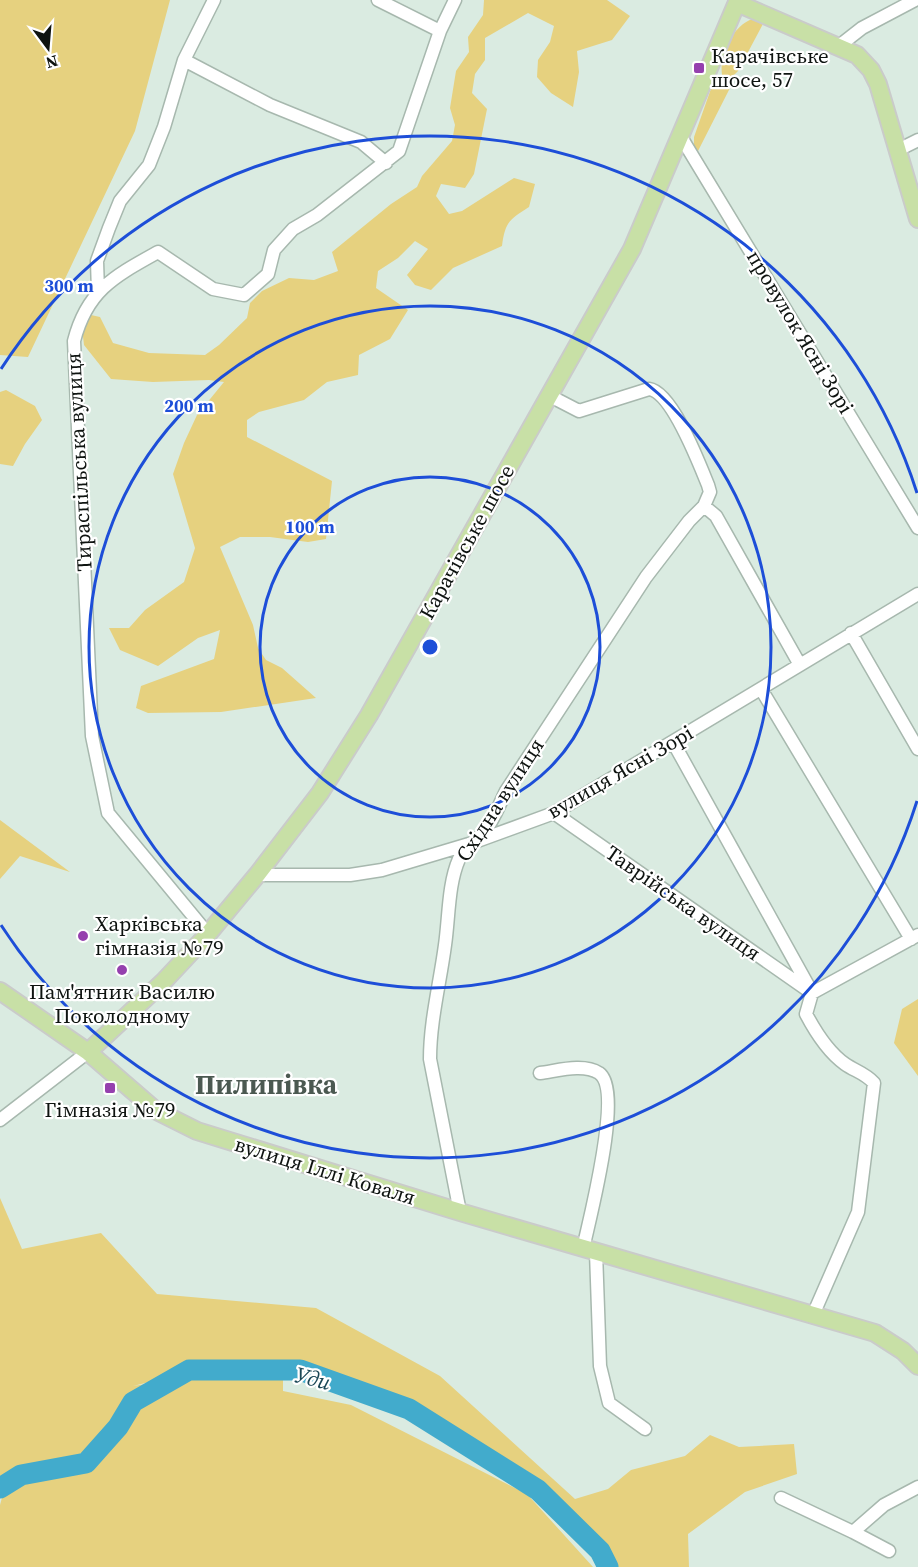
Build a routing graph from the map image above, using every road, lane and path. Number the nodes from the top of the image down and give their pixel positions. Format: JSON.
{"nodes":[{"id":1,"x":214,"y":0,"type":"edge"},
{"id":2,"x":378,"y":0,"type":"edge"},
{"id":3,"x":455,"y":0,"type":"edge"},
{"id":4,"x":915,"y":0,"type":"edge"},
{"id":5,"x":738,"y":2,"type":"edge"},
{"id":6,"x":440,"y":31,"type":"junction"},
{"id":7,"x":839,"y":46,"type":"junction"},
{"id":8,"x":184,"y":60,"type":"junction"},
{"id":9,"x":681,"y":137,"type":"junction"},
{"id":10,"x":918,"y":140,"type":"edge"},
{"id":11,"x":898,"y":150,"type":"junction"},
{"id":12,"x":386,"y":163,"type":"junction"},
{"id":13,"x":918,"y":219,"type":"edge"},
{"id":14,"x":98,"y":292,"type":"junction"},
{"id":15,"x":550,"y":396,"type":"junction"},
{"id":16,"x":704,"y":506,"type":"junction"},
{"id":17,"x":918,"y":528,"type":"edge"},
{"id":18,"x":918,"y":594,"type":"edge"},
{"id":19,"x":851,"y":633,"type":"junction"},
{"id":20,"x":800,"y":665,"type":"junction"},
{"id":21,"x":761,"y":688,"type":"junction"},
{"id":22,"x":673,"y":742,"type":"junction"},
{"id":23,"x":918,"y":749,"type":"edge"},
{"id":24,"x":554,"y":813,"type":"junction"},
{"id":25,"x":469,"y":844,"type":"junction"},
{"id":26,"x":257,"y":875,"type":"junction"},
{"id":27,"x":208,"y":934,"type":"junction"},
{"id":28,"x":914,"y":937,"type":"edge"},
{"id":29,"x":0,"y":991,"type":"edge"},
{"id":30,"x":812,"y":993,"type":"junction"},
{"id":31,"x":88,"y":1052,"type":"junction"},
{"id":32,"x":540,"y":1073,"type":"dead end"},
{"id":33,"x":0,"y":1120,"type":"edge"},
{"id":34,"x":460,"y":1212,"type":"junction"},
{"id":35,"x":589,"y":1250,"type":"junction"},
{"id":36,"x":813,"y":1315,"type":"junction"},
{"id":37,"x":918,"y":1366,"type":"edge"},
{"id":38,"x":645,"y":1429,"type":"dead end"},
{"id":39,"x":918,"y":1487,"type":"edge"},
{"id":40,"x":781,"y":1498,"type":"dead end"},
{"id":41,"x":853,"y":1532,"type":"junction"},
{"id":42,"x":889,"y":1551,"type":"dead end"}],
"edges":[{"from":1,"to":8,"type":"street"},
{"from":2,"to":6,"type":"street"},
{"from":3,"to":6,"type":"street"},
{"from":4,"to":7,"type":"street"},
{"from":5,"to":7,"type":"main road"},
{"from":5,"to":9,"type":"main road","name":"Карачівське шосе"},
{"from":6,"to":12,"type":"street"},
{"from":7,"to":11,"type":"main road"},
{"from":8,"to":12,"type":"street"},
{"from":8,"to":14,"type":"street"},
{"from":9,"to":15,"type":"main road","name":"Карачівське шосе"},
{"from":9,"to":17,"type":"street","name":"провулок Ясні Зорі"},
{"from":10,"to":11,"type":"street"},
{"from":11,"to":13,"type":"main road"},
{"from":12,"to":14,"type":"street","name":"Тираспільська вулиця"},
{"from":14,"to":27,"type":"street","name":"Тираспільська вулиця"},
{"from":15,"to":16,"type":"street"},
{"from":15,"to":26,"type":"main road","name":"Карачівське шосе"},
{"from":16,"to":20,"type":"street"},
{"from":16,"to":25,"type":"street","name":"Східна вулиця"},
{"from":18,"to":19,"type":"street","name":"вулиця Ясні Зорі"},
{"from":19,"to":20,"type":"street","name":"вулиця Ясні Зорі"},
{"from":19,"to":23,"type":"street"},
{"from":20,"to":21,"type":"street","name":"вулиця Ясні Зорі"},
{"from":21,"to":22,"type":"street","name":"вулиця Ясні Зорі"},
{"from":21,"to":28,"type":"street"},
{"from":22,"to":24,"type":"street","name":"вулиця Ясні Зорі"},
{"from":22,"to":30,"type":"street"},
{"from":24,"to":25,"type":"street","name":"вулиця Ясні Зорі"},
{"from":24,"to":30,"type":"street","name":"Таврійська вулиця"},
{"from":25,"to":26,"type":"street","name":"вулиця Ясні Зорі"},
{"from":25,"to":34,"type":"street","name":"Східна вулиця"},
{"from":26,"to":27,"type":"main road","name":"Карачівське шосе"},
{"from":27,"to":31,"type":"main road","name":"Карачівське шосе"},
{"from":28,"to":30,"type":"street"},
{"from":29,"to":31,"type":"main road","name":"вулиця Іллі Коваля"},
{"from":30,"to":36,"type":"street"},
{"from":31,"to":33,"type":"street","name":"Карачівське шосе"},
{"from":31,"to":34,"type":"main road","name":"вулиця Іллі Коваля"},
{"from":32,"to":35,"type":"street"},
{"from":34,"to":35,"type":"main road","name":"вулиця Іллі Коваля"},
{"from":35,"to":36,"type":"main road","name":"вулиця Іллі Коваля"},
{"from":35,"to":38,"type":"street"},
{"from":36,"to":37,"type":"main road","name":"вулиця Іллі Коваля"},
{"from":39,"to":41,"type":"street"},
{"from":40,"to":41,"type":"street"},
{"from":41,"to":42,"type":"street"}]}
